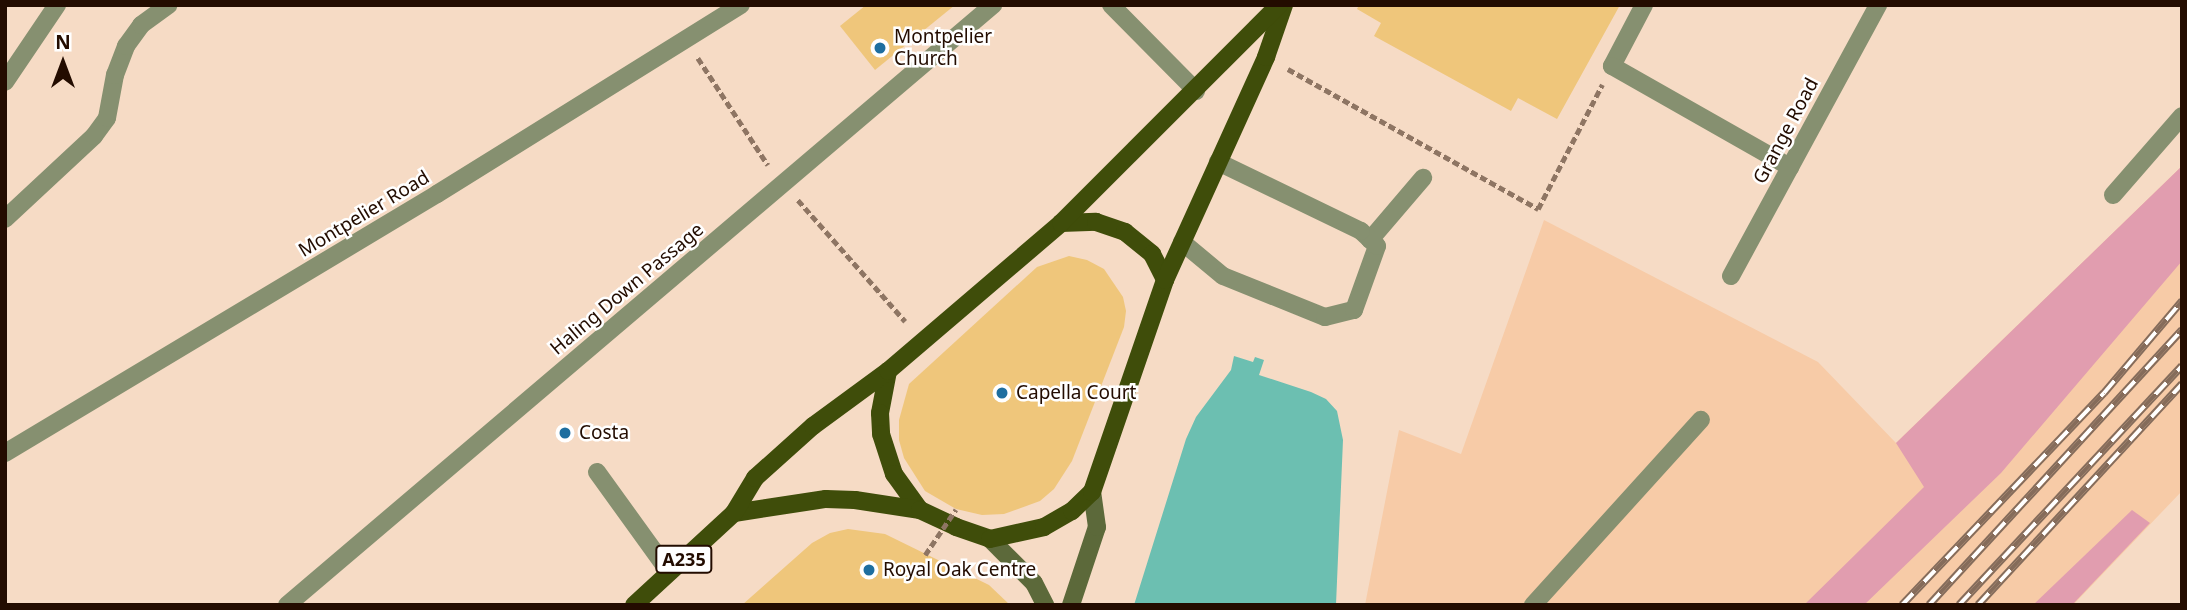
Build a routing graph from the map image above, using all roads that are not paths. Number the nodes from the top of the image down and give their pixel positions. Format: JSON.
{"nodes":[{"id":1,"x":57,"y":5,"type":"edge"},
{"id":2,"x":169,"y":5,"type":"edge"},
{"id":3,"x":741,"y":5,"type":"edge"},
{"id":4,"x":993,"y":5,"type":"edge"},
{"id":5,"x":1111,"y":5,"type":"edge"},
{"id":6,"x":1281,"y":5,"type":"edge"},
{"id":7,"x":1644,"y":5,"type":"edge"},
{"id":8,"x":1878,"y":5,"type":"edge"},
{"id":9,"x":5,"y":82,"type":"edge"},
{"id":10,"x":1196,"y":91,"type":"junction"},
{"id":11,"x":2182,"y":116,"type":"edge"},
{"id":12,"x":1219,"y":162,"type":"junction"},
{"id":13,"x":1790,"y":167,"type":"junction"},
{"id":14,"x":1423,"y":178,"type":"dead end"},
{"id":15,"x":2113,"y":195,"type":"dead end"},
{"id":16,"x":5,"y":219,"type":"edge"},
{"id":17,"x":1061,"y":223,"type":"junction"},
{"id":18,"x":1370,"y":240,"type":"junction"},
{"id":19,"x":1182,"y":242,"type":"junction"},
{"id":20,"x":1731,"y":276,"type":"dead end"},
{"id":21,"x":1165,"y":280,"type":"junction"},
{"id":22,"x":888,"y":371,"type":"junction"},
{"id":23,"x":1701,"y":420,"type":"dead end"},
{"id":24,"x":5,"y":453,"type":"edge"},
{"id":25,"x":597,"y":472,"type":"dead end"},
{"id":26,"x":1092,"y":492,"type":"junction"},
{"id":27,"x":920,"y":510,"type":"junction"},
{"id":28,"x":734,"y":513,"type":"junction"},
{"id":29,"x":990,"y":539,"type":"junction"},
{"id":30,"x":669,"y":572,"type":"junction"},
{"id":31,"x":287,"y":605,"type":"edge"},
{"id":32,"x":634,"y":605,"type":"edge"},
{"id":33,"x":1045,"y":605,"type":"edge"},
{"id":34,"x":1071,"y":605,"type":"edge"},
{"id":35,"x":1533,"y":605,"type":"edge"}],
"edges":[{"from":1,"to":9,"type":"street"},
{"from":2,"to":16,"type":"street"},
{"from":3,"to":24,"type":"street","name":"Montpelier Road"},
{"from":4,"to":31,"type":"street","name":"Haling Down Passage"},
{"from":5,"to":10,"type":"street"},
{"from":6,"to":10,"type":"main road"},
{"from":6,"to":12,"type":"main road"},
{"from":7,"to":13,"type":"street"},
{"from":8,"to":13,"type":"street","name":"Grange Road"},
{"from":10,"to":17,"type":"main road"},
{"from":11,"to":15,"type":"street"},
{"from":12,"to":18,"type":"street"},
{"from":12,"to":19,"type":"main road"},
{"from":13,"to":20,"type":"street","name":"Grange Road"},
{"from":14,"to":18,"type":"street"},
{"from":17,"to":21,"type":"main road"},
{"from":17,"to":22,"type":"main road"},
{"from":18,"to":19,"type":"street"},
{"from":19,"to":21,"type":"main road"},
{"from":21,"to":26,"type":"main road"},
{"from":22,"to":27,"type":"main road"},
{"from":22,"to":28,"type":"main road"},
{"from":23,"to":35,"type":"street"},
{"from":25,"to":30,"type":"street"},
{"from":26,"to":29,"type":"main road"},
{"from":26,"to":34,"type":"street"},
{"from":27,"to":28,"type":"main road"},
{"from":27,"to":29,"type":"main road"},
{"from":28,"to":30,"type":"main road","number":"A235"},
{"from":29,"to":33,"type":"street"},
{"from":30,"to":32,"type":"main road","number":"A235"}]}
